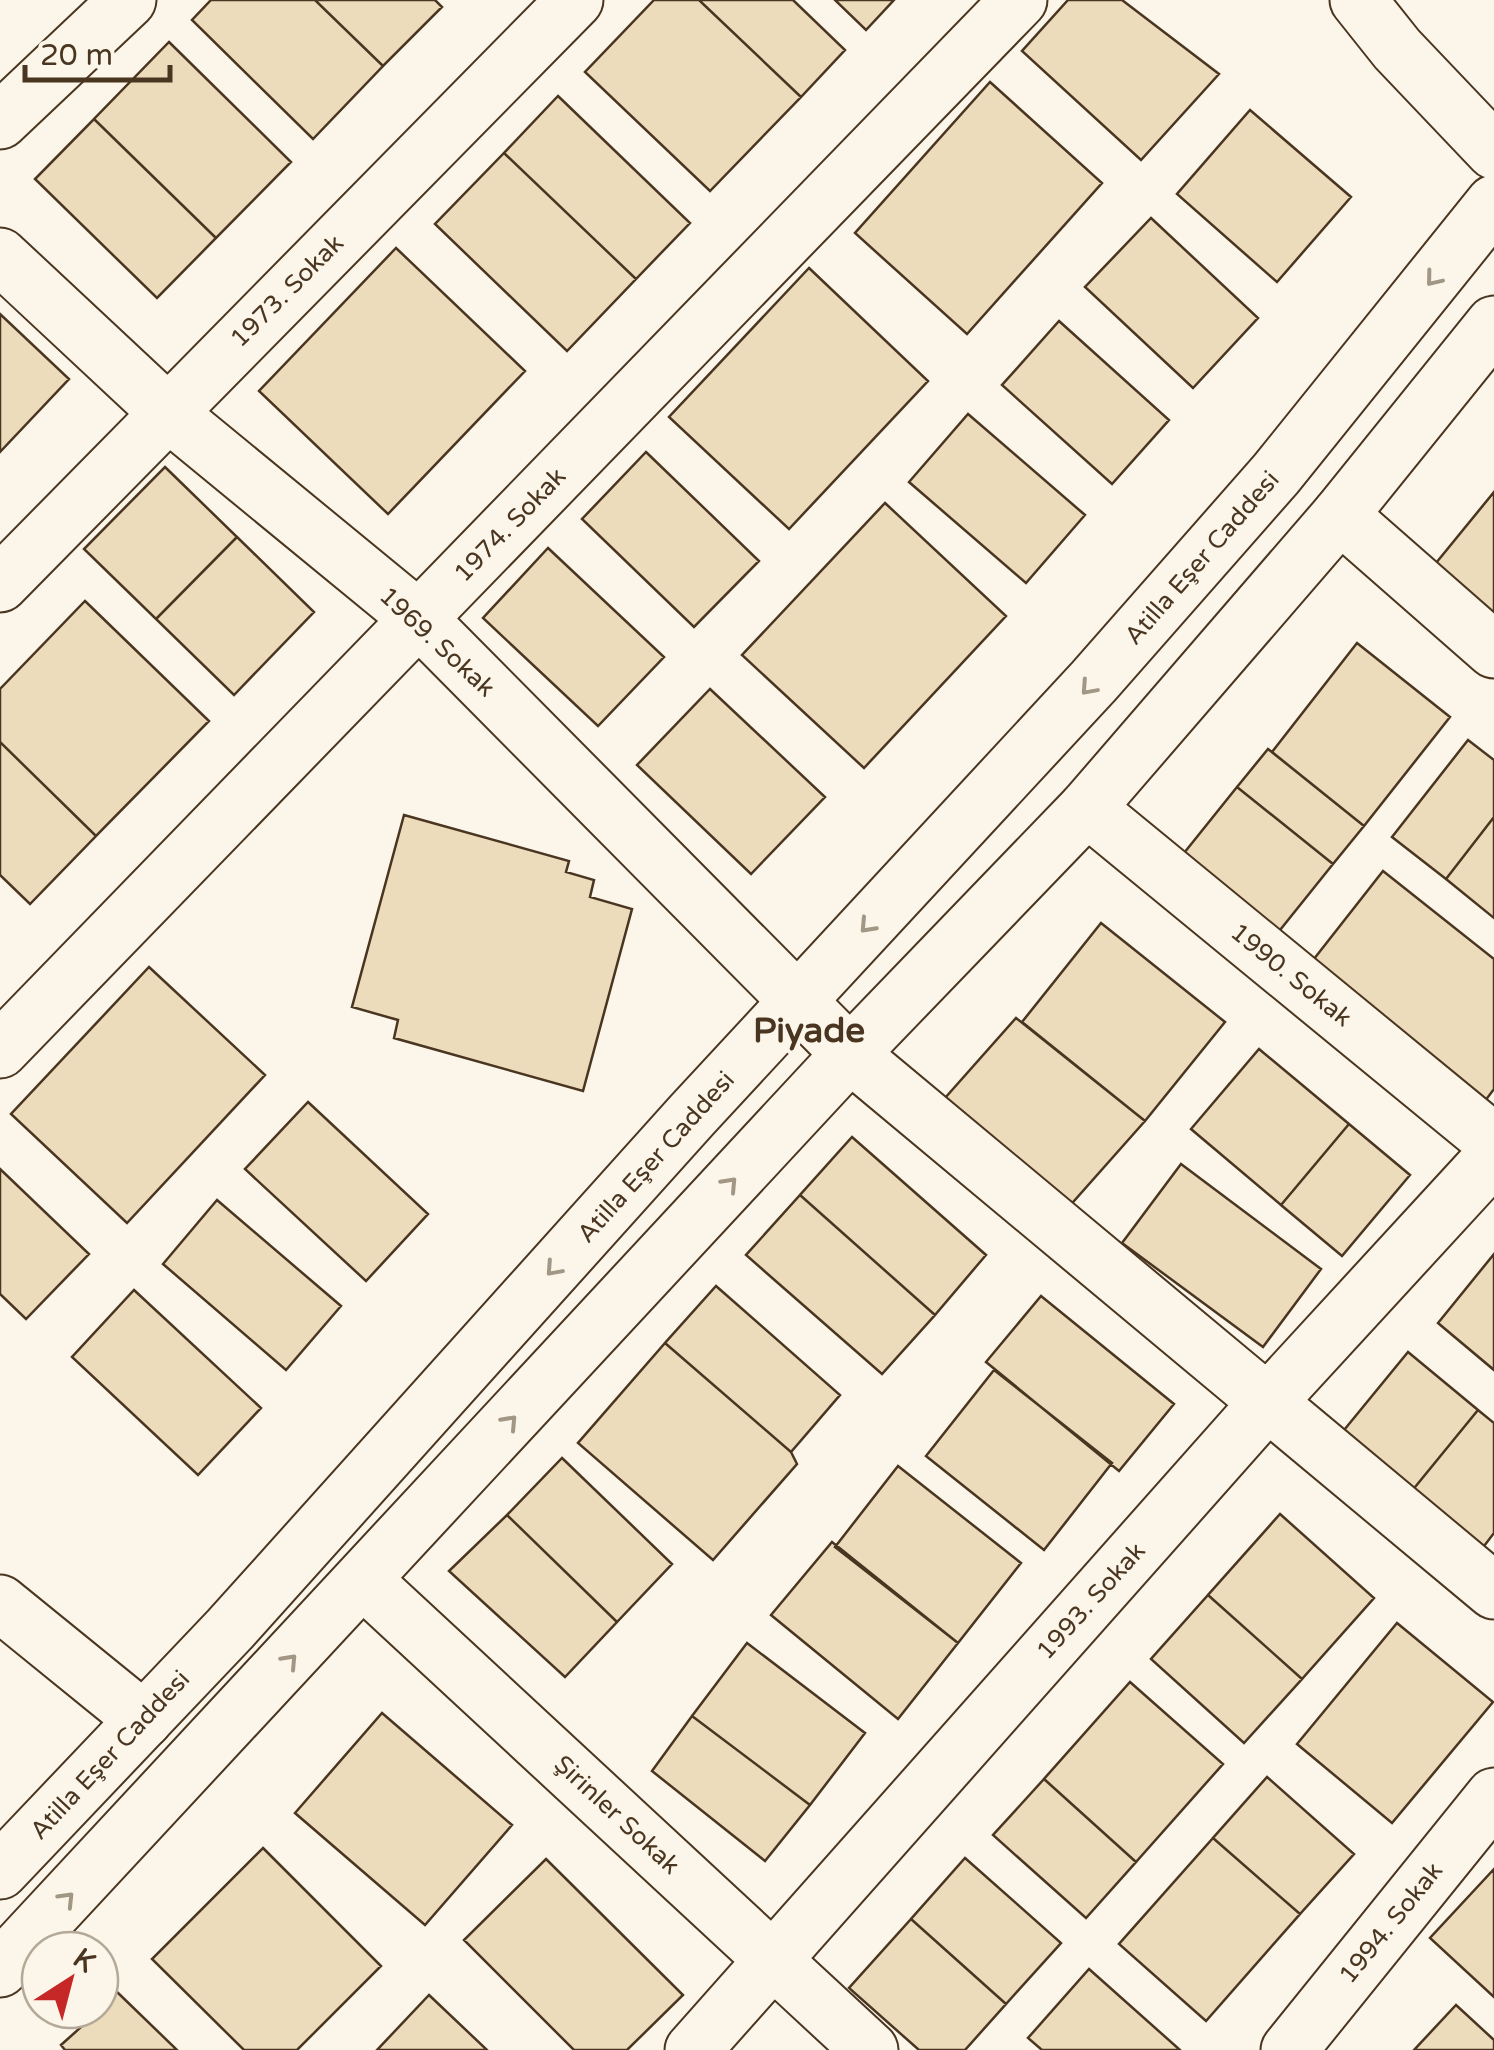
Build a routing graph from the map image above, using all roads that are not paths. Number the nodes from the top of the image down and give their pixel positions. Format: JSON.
{"nodes":[{"id":1,"x":128,"y":0,"type":"edge"},
{"id":2,"x":575,"y":0,"type":"edge"},
{"id":3,"x":1020,"y":0,"type":"edge"},
{"id":4,"x":1358,"y":0,"type":"edge"},
{"id":5,"x":0,"y":121,"type":"edge"},
{"id":6,"x":1494,"y":151,"type":"edge"},
{"id":7,"x":1494,"y":203,"type":"edge"},
{"id":8,"x":0,"y":256,"type":"edge"},
{"id":9,"x":1494,"y":324,"type":"edge"},
{"id":10,"x":167,"y":412,"type":"junction"},
{"id":11,"x":1340,"y":515,"type":"junction"},
{"id":12,"x":0,"y":584,"type":"edge"},
{"id":13,"x":418,"y":619,"type":"junction"},
{"id":14,"x":1494,"y":650,"type":"edge"},
{"id":15,"x":1087,"y":808,"type":"junction"},
{"id":16,"x":797,"y":1002,"type":"junction"},
{"id":17,"x":0,"y":1050,"type":"edge"},
{"id":18,"x":850,"y":1054,"type":"junction"},
{"id":19,"x":1494,"y":1142,"type":"edge"},
{"id":20,"x":1494,"y":1156,"type":"edge"},
{"id":21,"x":1267,"y":1402,"type":"junction"},
{"id":22,"x":364,"y":1581,"type":"junction"},
{"id":23,"x":1494,"y":1592,"type":"edge"},
{"id":24,"x":0,"y":1603,"type":"edge"},
{"id":25,"x":144,"y":1720,"type":"junction"},
{"id":26,"x":1494,"y":1796,"type":"edge"},
{"id":27,"x":0,"y":1872,"type":"edge"},
{"id":28,"x":772,"y":1960,"type":"junction"},
{"id":29,"x":0,"y":1969,"type":"edge"},
{"id":30,"x":693,"y":2050,"type":"edge"},
{"id":31,"x":870,"y":2050,"type":"edge"},
{"id":32,"x":1288,"y":2050,"type":"edge"}],
"edges":[{"from":1,"to":5,"type":"street"},
{"from":2,"to":10,"type":"street","name":"1973. Sokak"},
{"from":3,"to":13,"type":"street","name":"1974. Sokak"},
{"from":4,"to":6,"type":"street"},
{"from":7,"to":16,"type":"street","name":"Atilla Eşer Caddesi","one_way":true},
{"from":8,"to":10,"type":"street","name":"1969. Sokak"},
{"from":9,"to":11,"type":"street"},
{"from":10,"to":12,"type":"street","name":"1973. Sokak"},
{"from":10,"to":13,"type":"street","name":"1969. Sokak"},
{"from":11,"to":14,"type":"street"},
{"from":11,"to":15,"type":"street"},
{"from":13,"to":16,"type":"street","name":"1969. Sokak"},
{"from":13,"to":17,"type":"street","name":"1974. Sokak"},
{"from":15,"to":18,"type":"street"},
{"from":15,"to":19,"type":"street","name":"1990. Sokak"},
{"from":16,"to":18,"type":"street","name":"1969. Sokak"},
{"from":16,"to":25,"type":"street","name":"Atilla Eşer Caddesi","one_way":true},
{"from":18,"to":21,"type":"street","name":"1969. Sokak"},
{"from":22,"to":18,"type":"street","one_way":true},
{"from":20,"to":21,"type":"street","name":"1993. Sokak"},
{"from":21,"to":23,"type":"street","name":"1969. Sokak"},
{"from":21,"to":28,"type":"street","name":"1993. Sokak"},
{"from":22,"to":28,"type":"street","name":"Şirinler Sokak"},
{"from":29,"to":22,"type":"street","one_way":true},
{"from":24,"to":25,"type":"street"},
{"from":25,"to":27,"type":"street","name":"Atilla Eşer Caddesi"},
{"from":26,"to":32,"type":"street","name":"1994. Sokak"},
{"from":28,"to":30,"type":"street","name":"1993. Sokak"},
{"from":28,"to":31,"type":"street","name":"Şirinler Sokak"}]}
